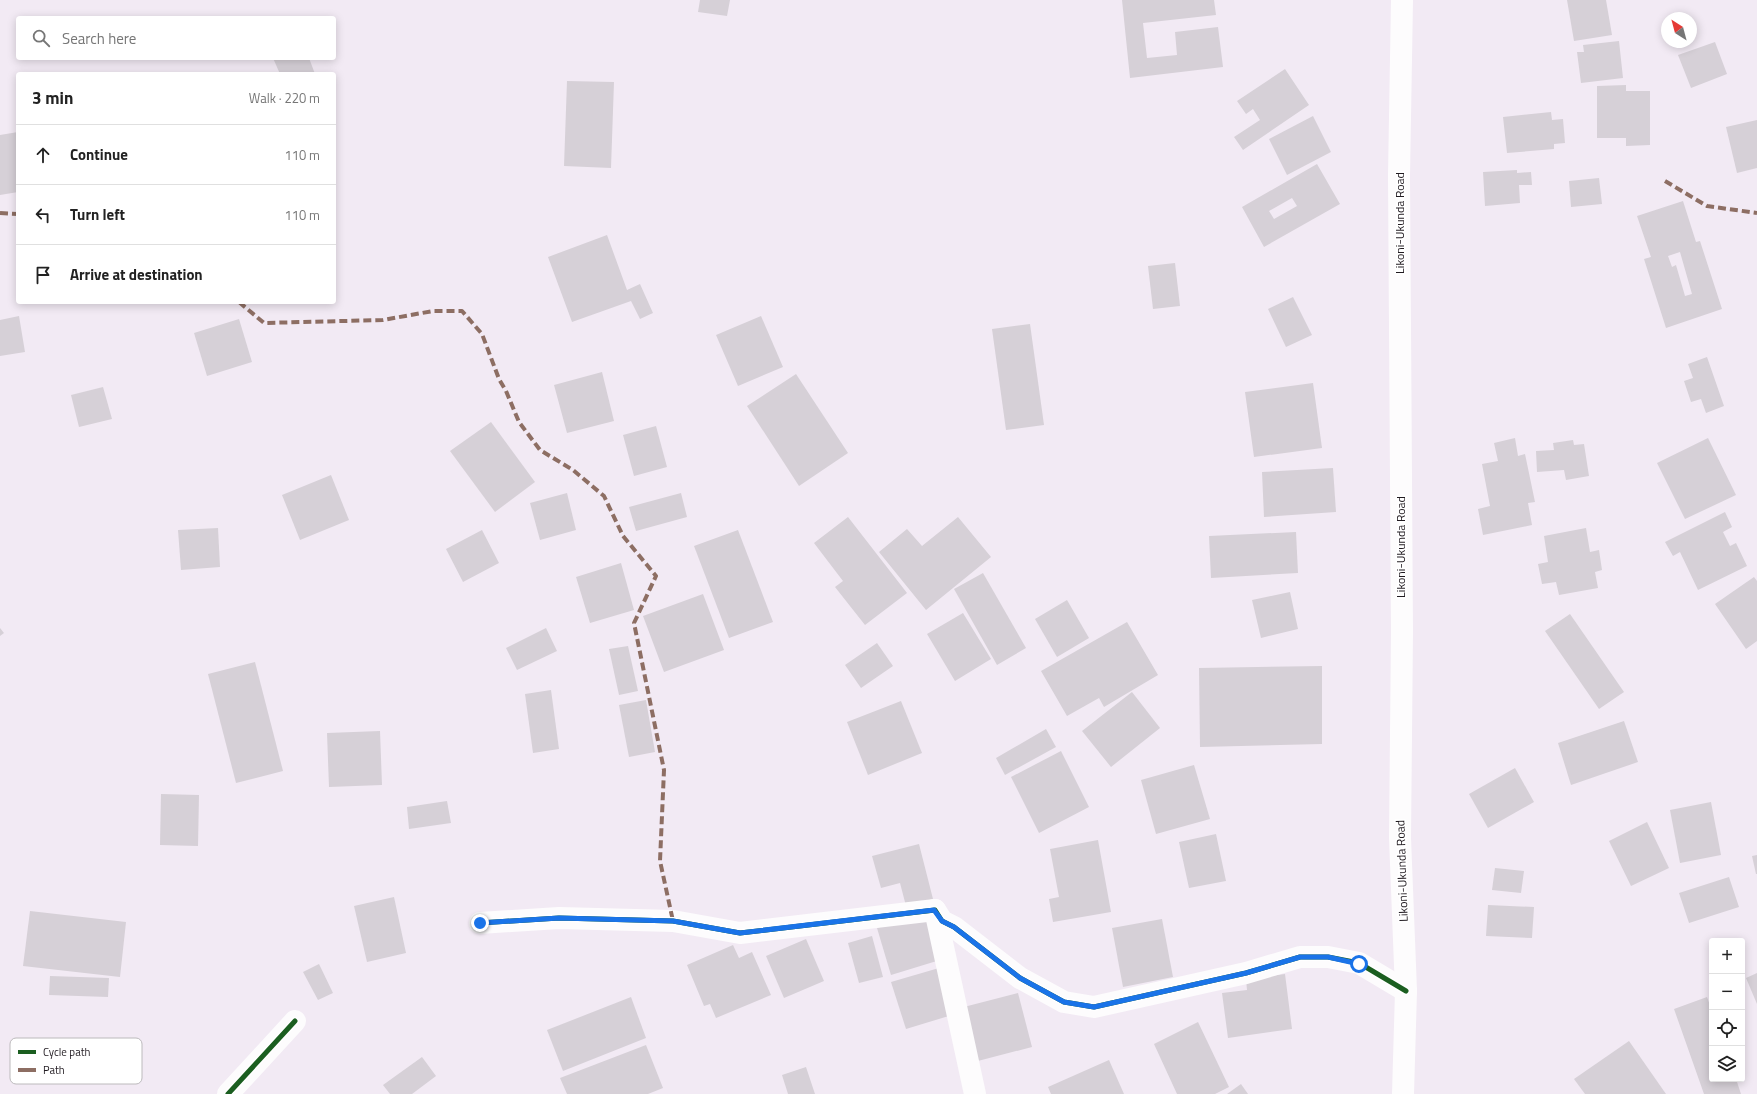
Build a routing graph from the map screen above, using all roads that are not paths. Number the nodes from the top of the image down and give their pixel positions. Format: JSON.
{"nodes":[{"id":1,"x":1402,"y":0,"type":"edge"},
{"id":2,"x":934,"y":910,"type":"junction"},
{"id":3,"x":480,"y":923,"type":"dead end"},
{"id":4,"x":1406,"y":991,"type":"junction"},
{"id":5,"x":295,"y":1021,"type":"dead end"},
{"id":6,"x":228,"y":1094,"type":"edge"},
{"id":7,"x":975,"y":1094,"type":"edge"},
{"id":8,"x":1403,"y":1094,"type":"edge"}],
"edges":[{"from":1,"to":4,"type":"main road","name":"Likoni-Ukunda Road"},
{"from":2,"to":3,"type":"main road"},
{"from":2,"to":4,"type":"main road"},
{"from":2,"to":7,"type":"main road"},
{"from":4,"to":8,"type":"main road","name":"Likoni-Ukunda Road"},
{"from":5,"to":6,"type":"main road"}]}
